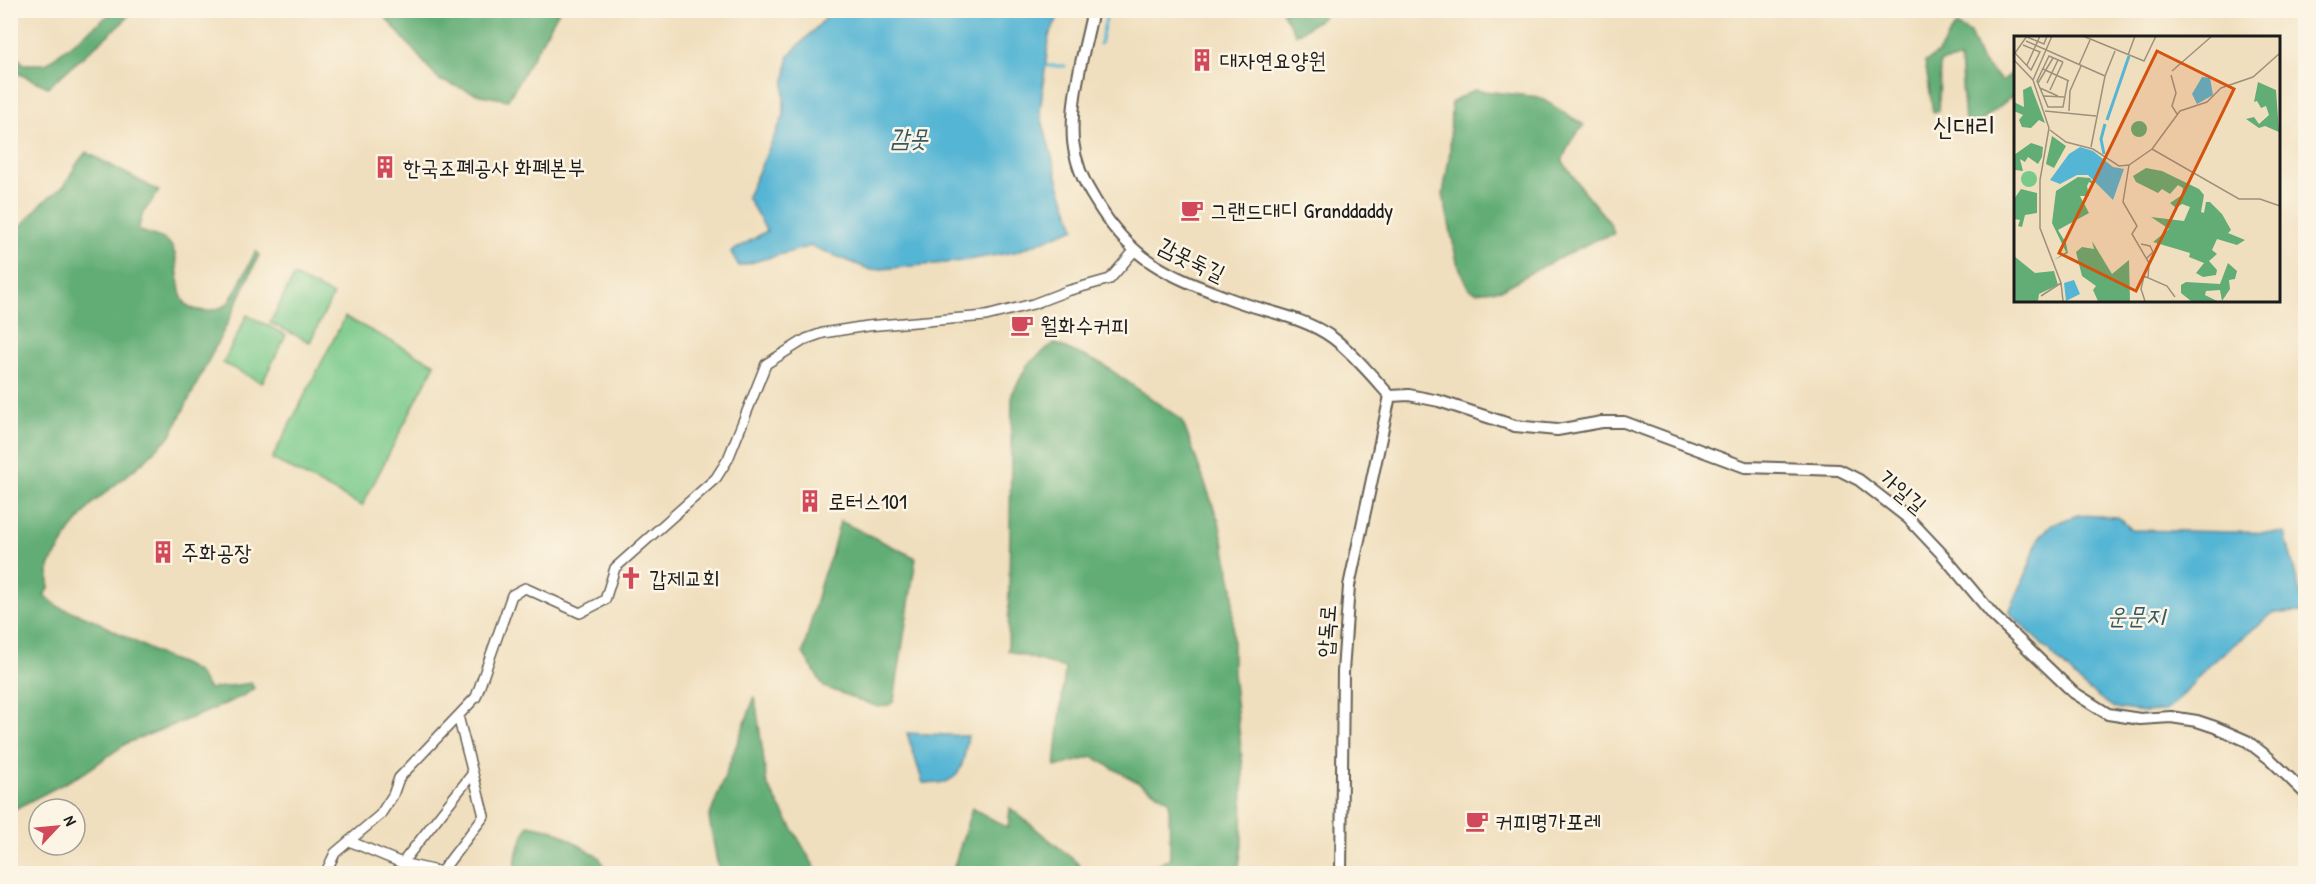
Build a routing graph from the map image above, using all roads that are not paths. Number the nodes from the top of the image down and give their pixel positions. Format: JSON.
{"nodes":[{"id":1,"x":1092,"y":10,"type":"edge"},
{"id":2,"x":1134,"y":251,"type":"junction"},
{"id":3,"x":1390,"y":396,"type":"junction"},
{"id":4,"x":458,"y":716,"type":"junction"},
{"id":5,"x":473,"y":773,"type":"junction"},
{"id":6,"x":2306,"y":794,"type":"edge"},
{"id":7,"x":349,"y":841,"type":"junction"},
{"id":8,"x":402,"y":863,"type":"junction"},
{"id":9,"x":325,"y":873,"type":"edge"},
{"id":10,"x":1341,"y":873,"type":"edge"}],
"edges":[{"from":1,"to":2,"type":"street","name":"감못둑길"},
{"from":2,"to":3,"type":"street","name":"감못둑길"},
{"from":2,"to":4,"type":"street"},
{"from":3,"to":6,"type":"street","name":"가일길"},
{"from":3,"to":10,"type":"street","name":"압독로"},
{"from":4,"to":5,"type":"street"},
{"from":4,"to":7,"type":"street"},
{"from":5,"to":8,"type":"street"},
{"from":5,"to":8,"type":"street"},
{"from":7,"to":8,"type":"street"},
{"from":7,"to":9,"type":"street"}]}
